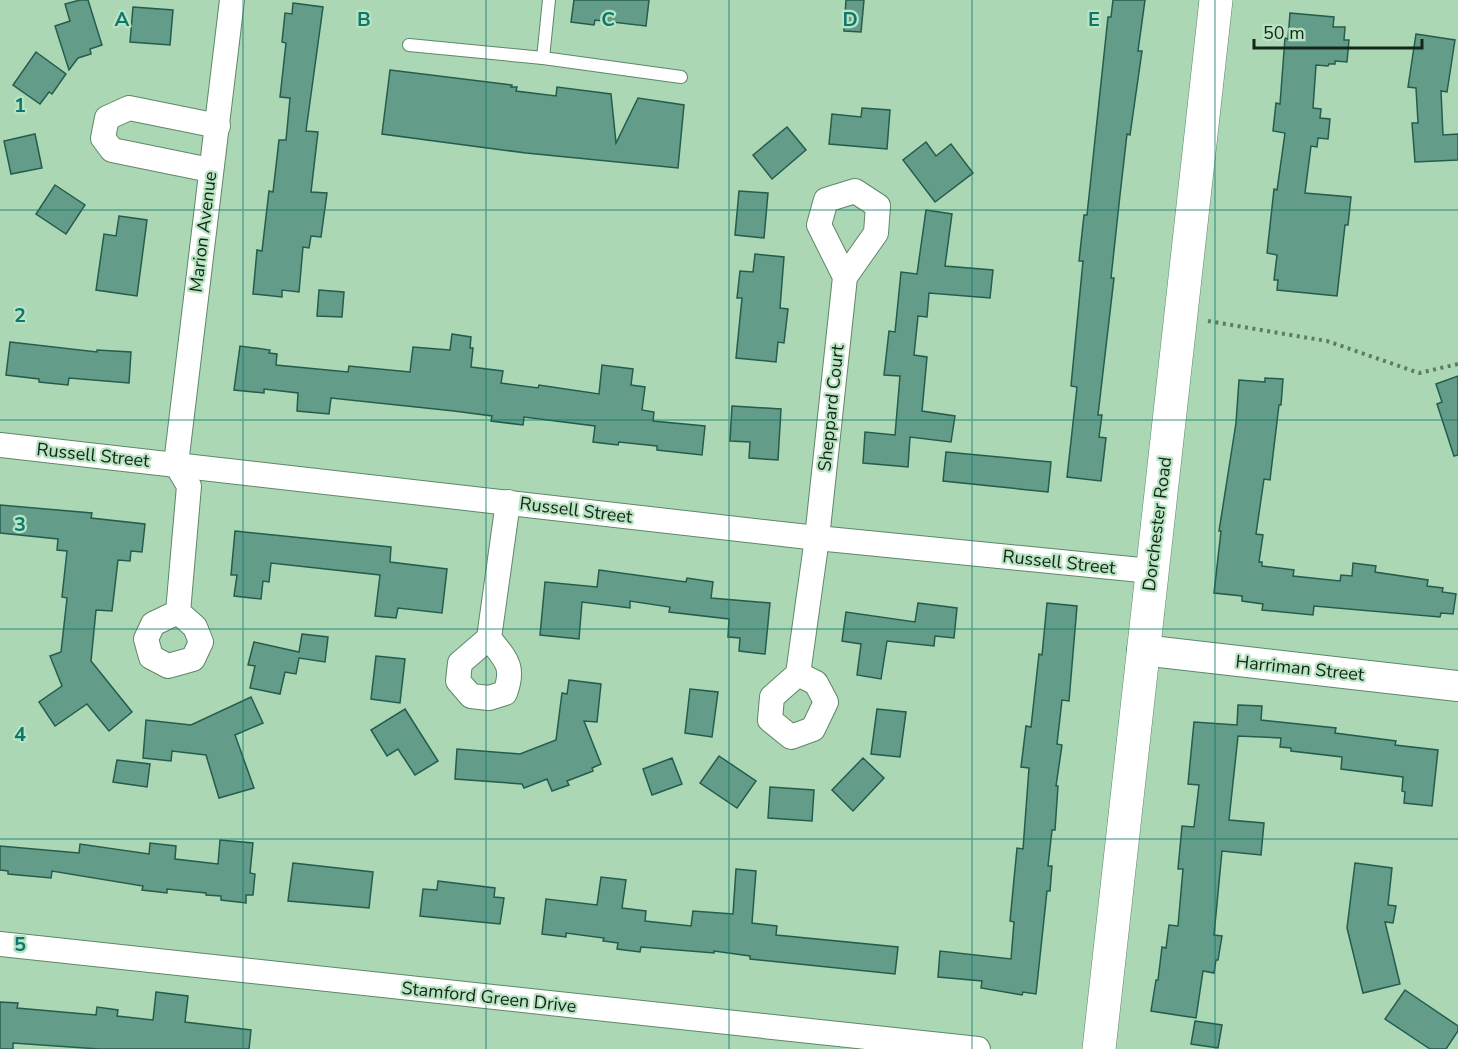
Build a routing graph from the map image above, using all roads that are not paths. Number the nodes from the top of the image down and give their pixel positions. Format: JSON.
{"nodes":[{"id":1,"x":232,"y":0,"type":"edge"},
{"id":2,"x":549,"y":0,"type":"edge"},
{"id":3,"x":1216,"y":0,"type":"edge"},
{"id":4,"x":409,"y":45,"type":"dead end"},
{"id":5,"x":543,"y":58,"type":"junction"},
{"id":6,"x":681,"y":76,"type":"dead end"},
{"id":7,"x":218,"y":126,"type":"junction"},
{"id":8,"x":210,"y":170,"type":"junction"},
{"id":9,"x":845,"y":277,"type":"dead end"},
{"id":10,"x":0,"y":446,"type":"edge"},
{"id":11,"x":176,"y":464,"type":"junction"},
{"id":12,"x":508,"y":502,"type":"junction"},
{"id":13,"x":816,"y":538,"type":"junction"},
{"id":14,"x":1151,"y":571,"type":"junction"},
{"id":15,"x":178,"y":612,"type":"dead end"},
{"id":16,"x":489,"y":639,"type":"dead end"},
{"id":17,"x":1142,"y":650,"type":"junction"},
{"id":18,"x":798,"y":674,"type":"dead end"},
{"id":19,"x":1458,"y":686,"type":"edge"},
{"id":20,"x":0,"y":944,"type":"edge"},
{"id":21,"x":978,"y":1049,"type":"edge"},
{"id":22,"x":1099,"y":1049,"type":"edge"}],
"edges":[{"from":1,"to":7,"type":"street","name":"Marion Avenue"},
{"from":2,"to":5,"type":"lane"},
{"from":3,"to":14,"type":"main road","name":"Dorchester Road"},
{"from":4,"to":5,"type":"lane"},
{"from":5,"to":6,"type":"lane"},
{"from":7,"to":8,"type":"street","name":"Marion Avenue"},
{"from":7,"to":8,"type":"street"},
{"from":8,"to":11,"type":"street","name":"Marion Avenue"},
{"from":9,"to":13,"type":"street","name":"Sheppard Court"},
{"from":10,"to":11,"type":"street","name":"Russell Street"},
{"from":11,"to":12,"type":"street","name":"Russell Street"},
{"from":11,"to":15,"type":"street"},
{"from":12,"to":13,"type":"street","name":"Russell Street"},
{"from":12,"to":16,"type":"street"},
{"from":13,"to":14,"type":"street","name":"Russell Street"},
{"from":13,"to":18,"type":"street","name":"Sheppard Court"},
{"from":14,"to":17,"type":"main road","name":"Dorchester Road"},
{"from":17,"to":19,"type":"street","name":"Harriman Street"},
{"from":17,"to":22,"type":"main road","name":"Dorchester Road"},
{"from":20,"to":21,"type":"street","name":"Stamford Green Drive"}]}
